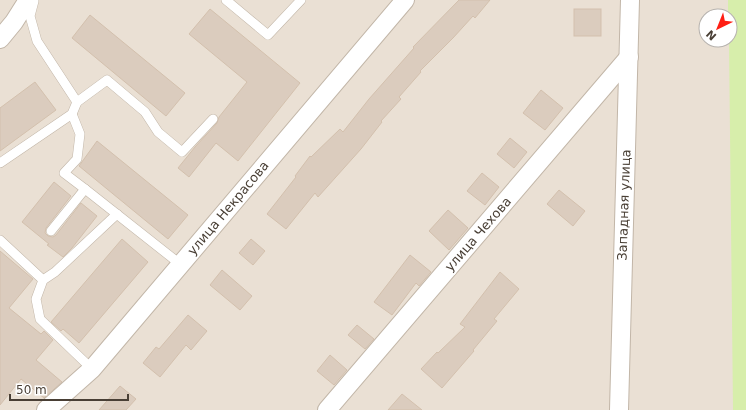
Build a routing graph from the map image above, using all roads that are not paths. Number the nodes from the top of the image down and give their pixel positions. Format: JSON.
{"nodes":[{"id":1,"x":28,"y":0,"type":"edge"},
{"id":2,"x":34,"y":0,"type":"edge"},
{"id":3,"x":226,"y":0,"type":"edge"},
{"id":4,"x":301,"y":0,"type":"edge"},
{"id":5,"x":404,"y":0,"type":"edge"},
{"id":6,"x":630,"y":0,"type":"edge"},
{"id":7,"x":0,"y":38,"type":"edge"},
{"id":8,"x":629,"y":57,"type":"junction"},
{"id":9,"x":77,"y":102,"type":"junction"},
{"id":10,"x":72,"y":114,"type":"junction"},
{"id":11,"x":213,"y":119,"type":"dead end"},
{"id":12,"x":0,"y":163,"type":"edge"},
{"id":13,"x":85,"y":189,"type":"junction"},
{"id":14,"x":117,"y":214,"type":"junction"},
{"id":15,"x":52,"y":231,"type":"dead end"},
{"id":16,"x":0,"y":240,"type":"edge"},
{"id":17,"x":180,"y":264,"type":"junction"},
{"id":18,"x":43,"y":280,"type":"junction"},
{"id":19,"x":92,"y":369,"type":"junction"},
{"id":20,"x":46,"y":410,"type":"edge"},
{"id":21,"x":327,"y":410,"type":"edge"},
{"id":22,"x":619,"y":410,"type":"edge"}],
"edges":[{"from":1,"to":7,"type":"street"},
{"from":2,"to":9,"type":"lane"},
{"from":3,"to":4,"type":"lane"},
{"from":5,"to":17,"type":"street","name":"улица Некрасова"},
{"from":6,"to":8,"type":"street","name":"Западная улица"},
{"from":8,"to":21,"type":"street","name":"улица Чехова"},
{"from":8,"to":22,"type":"street","name":"Западная улица"},
{"from":9,"to":10,"type":"lane"},
{"from":9,"to":11,"type":"lane"},
{"from":10,"to":12,"type":"lane"},
{"from":10,"to":13,"type":"lane"},
{"from":13,"to":14,"type":"lane"},
{"from":13,"to":15,"type":"lane"},
{"from":14,"to":17,"type":"lane"},
{"from":14,"to":18,"type":"lane"},
{"from":16,"to":18,"type":"lane"},
{"from":17,"to":19,"type":"street","name":"улица Некрасова"},
{"from":18,"to":19,"type":"lane"},
{"from":19,"to":20,"type":"street","name":"улица Некрасова"}]}
